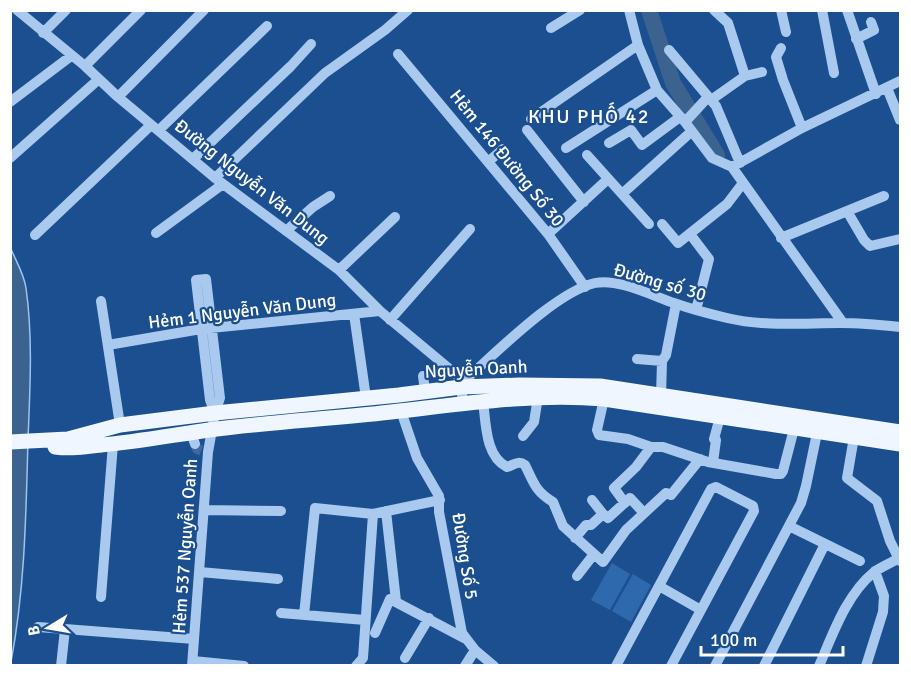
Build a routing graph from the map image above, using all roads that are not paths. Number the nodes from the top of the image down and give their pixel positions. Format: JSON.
{"nodes":[{"id":1,"x":17,"y":10,"type":"edge"},
{"id":2,"x":66,"y":10,"type":"edge"},
{"id":3,"x":141,"y":10,"type":"edge"},
{"id":4,"x":204,"y":10,"type":"edge"},
{"id":5,"x":408,"y":10,"type":"edge"},
{"id":6,"x":580,"y":10,"type":"edge"},
{"id":7,"x":628,"y":10,"type":"edge"},
{"id":8,"x":714,"y":10,"type":"edge"},
{"id":9,"x":726,"y":10,"type":"edge"},
{"id":10,"x":781,"y":10,"type":"edge"},
{"id":11,"x":822,"y":10,"type":"edge"},
{"id":12,"x":847,"y":10,"type":"edge"},
{"id":13,"x":871,"y":22,"type":"dead end"},
{"id":14,"x":728,"y":23,"type":"junction"},
{"id":15,"x":267,"y":27,"type":"dead end"},
{"id":16,"x":551,"y":27,"type":"dead end"},
{"id":17,"x":786,"y":32,"type":"dead end"},
{"id":18,"x":43,"y":33,"type":"junction"},
{"id":19,"x":856,"y":39,"type":"junction"},
{"id":20,"x":311,"y":44,"type":"dead end"},
{"id":21,"x":638,"y":45,"type":"junction"},
{"id":22,"x":781,"y":48,"type":"dead end"},
{"id":23,"x":669,"y":50,"type":"dead end"},
{"id":24,"x":398,"y":54,"type":"dead end"},
{"id":25,"x":71,"y":56,"type":"junction"},
{"id":26,"x":85,"y":66,"type":"junction"},
{"id":27,"x":762,"y":72,"type":"dead end"},
{"id":28,"x":834,"y":73,"type":"dead end"},
{"id":29,"x":746,"y":76,"type":"junction"},
{"id":30,"x":99,"y":79,"type":"junction"},
{"id":31,"x":900,"y":81,"type":"edge"},
{"id":32,"x":657,"y":90,"type":"junction"},
{"id":33,"x":881,"y":91,"type":"junction"},
{"id":34,"x":118,"y":97,"type":"junction"},
{"id":35,"x":710,"y":99,"type":"junction"},
{"id":36,"x":10,"y":102,"type":"edge"},
{"id":37,"x":688,"y":117,"type":"junction"},
{"id":38,"x":900,"y":120,"type":"edge"},
{"id":39,"x":155,"y":128,"type":"junction"},
{"id":40,"x":802,"y":128,"type":"junction"},
{"id":41,"x":692,"y":131,"type":"junction"},
{"id":42,"x":609,"y":143,"type":"dead end"},
{"id":43,"x":566,"y":148,"type":"dead end"},
{"id":44,"x":503,"y":149,"type":"dead end"},
{"id":45,"x":587,"y":155,"type":"dead end"},
{"id":46,"x":10,"y":158,"type":"edge"},
{"id":47,"x":193,"y":159,"type":"junction"},
{"id":48,"x":489,"y":161,"type":"junction"},
{"id":49,"x":736,"y":165,"type":"junction"},
{"id":50,"x":608,"y":179,"type":"junction"},
{"id":51,"x":219,"y":181,"type":"junction"},
{"id":52,"x":743,"y":183,"type":"junction"},
{"id":53,"x":622,"y":194,"type":"junction"},
{"id":54,"x":884,"y":195,"type":"dead end"},
{"id":55,"x":330,"y":196,"type":"dead end"},
{"id":56,"x":584,"y":202,"type":"junction"},
{"id":57,"x":847,"y":211,"type":"junction"},
{"id":58,"x":395,"y":217,"type":"dead end"},
{"id":59,"x":649,"y":224,"type":"dead end"},
{"id":60,"x":662,"y":224,"type":"dead end"},
{"id":61,"x":470,"y":229,"type":"dead end"},
{"id":62,"x":286,"y":231,"type":"junction"},
{"id":63,"x":156,"y":233,"type":"dead end"},
{"id":64,"x":548,"y":234,"type":"junction"},
{"id":65,"x":690,"y":234,"type":"junction"},
{"id":66,"x":35,"y":235,"type":"dead end"},
{"id":67,"x":781,"y":238,"type":"junction"},
{"id":68,"x":900,"y":239,"type":"edge"},
{"id":69,"x":339,"y":270,"type":"junction"},
{"id":70,"x":585,"y":287,"type":"junction"},
{"id":71,"x":101,"y":301,"type":"dead end"},
{"id":72,"x":676,"y":304,"type":"junction"},
{"id":73,"x":696,"y":310,"type":"junction"},
{"id":74,"x":380,"y":311,"type":"junction"},
{"id":75,"x":354,"y":314,"type":"junction"},
{"id":76,"x":390,"y":320,"type":"junction"},
{"id":77,"x":843,"y":323,"type":"junction"},
{"id":78,"x":900,"y":327,"type":"edge"},
{"id":79,"x":206,"y":328,"type":"junction"},
{"id":80,"x":108,"y":345,"type":"junction"},
{"id":81,"x":637,"y":359,"type":"dead end"},
{"id":82,"x":662,"y":361,"type":"junction"},
{"id":83,"x":463,"y":390,"type":"junction"},
{"id":84,"x":399,"y":395,"type":"junction"},
{"id":85,"x":661,"y":396,"type":"junction"},
{"id":86,"x":538,"y":397,"type":"junction"},
{"id":87,"x":366,"y":398,"type":"junction"},
{"id":88,"x":604,"y":399,"type":"junction"},
{"id":89,"x":483,"y":401,"type":"junction"},
{"id":90,"x":401,"y":411,"type":"junction"},
{"id":91,"x":215,"y":413,"type":"junction"},
{"id":92,"x":720,"y":417,"type":"junction"},
{"id":93,"x":120,"y":425,"type":"junction"},
{"id":94,"x":794,"y":429,"type":"junction"},
{"id":95,"x":212,"y":430,"type":"junction"},
{"id":96,"x":900,"y":432,"type":"edge"},
{"id":97,"x":817,"y":433,"type":"junction"},
{"id":98,"x":523,"y":436,"type":"dead end"},
{"id":99,"x":854,"y":437,"type":"junction"},
{"id":100,"x":10,"y":442,"type":"edge"},
{"id":101,"x":54,"y":443,"type":"junction"},
{"id":102,"x":113,"y":444,"type":"junction"},
{"id":103,"x":900,"y":444,"type":"edge"},
{"id":104,"x":651,"y":447,"type":"junction"},
{"id":105,"x":10,"y":449,"type":"edge"},
{"id":106,"x":700,"y":459,"type":"junction"},
{"id":107,"x":716,"y":462,"type":"junction"},
{"id":108,"x":592,"y":500,"type":"dead end"},
{"id":109,"x":440,"y":503,"type":"junction"},
{"id":110,"x":625,"y":503,"type":"junction"},
{"id":111,"x":205,"y":510,"type":"junction"},
{"id":112,"x":281,"y":511,"type":"dead end"},
{"id":113,"x":386,"y":511,"type":"junction"},
{"id":114,"x":643,"y":512,"type":"junction"},
{"id":115,"x":373,"y":514,"type":"junction"},
{"id":116,"x":603,"y":514,"type":"junction"},
{"id":117,"x":789,"y":526,"type":"junction"},
{"id":118,"x":575,"y":538,"type":"junction"},
{"id":119,"x":895,"y":540,"type":"edge"},
{"id":120,"x":825,"y":544,"type":"junction"},
{"id":121,"x":594,"y":554,"type":"junction"},
{"id":122,"x":900,"y":559,"type":"edge"},
{"id":123,"x":860,"y":561,"type":"dead end"},
{"id":124,"x":875,"y":571,"type":"junction"},
{"id":125,"x":200,"y":572,"type":"junction"},
{"id":126,"x":577,"y":576,"type":"dead end"},
{"id":127,"x":278,"y":579,"type":"dead end"},
{"id":128,"x":659,"y":586,"type":"junction"},
{"id":129,"x":101,"y":597,"type":"dead end"},
{"id":130,"x":396,"y":602,"type":"junction"},
{"id":131,"x":701,"y":610,"type":"junction"},
{"id":132,"x":282,"y":613,"type":"dead end"},
{"id":133,"x":303,"y":615,"type":"junction"},
{"id":134,"x":429,"y":618,"type":"junction"},
{"id":135,"x":365,"y":620,"type":"junction"},
{"id":136,"x":38,"y":627,"type":"dead end"},
{"id":137,"x":65,"y":629,"type":"junction"},
{"id":138,"x":375,"y":633,"type":"dead end"},
{"id":139,"x":194,"y":639,"type":"junction"},
{"id":140,"x":466,"y":639,"type":"junction"},
{"id":141,"x":475,"y":650,"type":"junction"},
{"id":142,"x":405,"y":658,"type":"dead end"},
{"id":143,"x":193,"y":663,"type":"edge"},
{"id":144,"x":239,"y":665,"type":"edge"},
{"id":145,"x":62,"y":666,"type":"edge"},
{"id":146,"x":244,"y":666,"type":"edge"},
{"id":147,"x":356,"y":666,"type":"edge"},
{"id":148,"x":465,"y":666,"type":"edge"},
{"id":149,"x":494,"y":666,"type":"edge"},
{"id":150,"x":616,"y":666,"type":"edge"},
{"id":151,"x":671,"y":666,"type":"edge"},
{"id":152,"x":714,"y":666,"type":"edge"},
{"id":153,"x":764,"y":666,"type":"edge"},
{"id":154,"x":819,"y":666,"type":"edge"},
{"id":155,"x":867,"y":666,"type":"edge"}],
"edges":[{"from":1,"to":18,"type":"street","name":"Đường Nguyễn Văn Dung"},
{"from":2,"to":18,"type":"street"},
{"from":3,"to":26,"type":"street"},
{"from":4,"to":34,"type":"street"},
{"from":5,"to":51,"type":"street"},
{"from":6,"to":16,"type":"street"},
{"from":7,"to":21,"type":"street"},
{"from":8,"to":14,"type":"street"},
{"from":9,"to":14,"type":"street"},
{"from":10,"to":17,"type":"street"},
{"from":11,"to":28,"type":"street"},
{"from":12,"to":19,"type":"street"},
{"from":13,"to":19,"type":"street"},
{"from":14,"to":29,"type":"street"},
{"from":15,"to":39,"type":"street"},
{"from":18,"to":25,"type":"street","name":"Đường Nguyễn Văn Dung"},
{"from":19,"to":33,"type":"street"},
{"from":20,"to":47,"type":"street"},
{"from":21,"to":32,"type":"street"},
{"from":21,"to":56,"type":"street"},
{"from":22,"to":40,"type":"street"},
{"from":23,"to":35,"type":"street"},
{"from":24,"to":48,"type":"street","name":"Hẻm 146 Đường Số 30"},
{"from":25,"to":26,"type":"street","name":"Đường Nguyễn Văn Dung"},
{"from":25,"to":36,"type":"street"},
{"from":26,"to":30,"type":"street","name":"Đường Nguyễn Văn Dung"},
{"from":27,"to":29,"type":"street"},
{"from":29,"to":35,"type":"street"},
{"from":30,"to":34,"type":"street","name":"Đường Nguyễn Văn Dung"},
{"from":30,"to":46,"type":"street"},
{"from":31,"to":33,"type":"street"},
{"from":32,"to":37,"type":"street"},
{"from":32,"to":43,"type":"street"},
{"from":33,"to":38,"type":"street"},
{"from":33,"to":40,"type":"street"},
{"from":34,"to":39,"type":"street","name":"Đường Nguyễn Văn Dung"},
{"from":35,"to":37,"type":"street"},
{"from":35,"to":49,"type":"street"},
{"from":37,"to":41,"type":"street"},
{"from":37,"to":42,"type":"street"},
{"from":39,"to":47,"type":"street","name":"Đường Nguyễn Văn Dung"},
{"from":39,"to":66,"type":"street"},
{"from":40,"to":49,"type":"street"},
{"from":41,"to":49,"type":"street"},
{"from":41,"to":53,"type":"street"},
{"from":44,"to":48,"type":"street"},
{"from":45,"to":50,"type":"street"},
{"from":47,"to":51,"type":"street","name":"Đường Nguyễn Văn Dung"},
{"from":48,"to":64,"type":"street","name":"Hẻm 146 Đường Số 30"},
{"from":49,"to":52,"type":"street"},
{"from":50,"to":53,"type":"street"},
{"from":50,"to":56,"type":"street"},
{"from":51,"to":62,"type":"street","name":"Đường Nguyễn Văn Dung"},
{"from":51,"to":63,"type":"street"},
{"from":52,"to":65,"type":"street"},
{"from":52,"to":67,"type":"street"},
{"from":53,"to":59,"type":"street"},
{"from":54,"to":57,"type":"street"},
{"from":55,"to":62,"type":"street"},
{"from":56,"to":64,"type":"street"},
{"from":57,"to":67,"type":"street"},
{"from":57,"to":68,"type":"street"},
{"from":58,"to":69,"type":"street"},
{"from":60,"to":65,"type":"street"},
{"from":61,"to":76,"type":"street"},
{"from":62,"to":69,"type":"street","name":"Đường Nguyễn Văn Dung"},
{"from":64,"to":70,"type":"street","name":"Hẻm 146 Đường Số 30"},
{"from":65,"to":73,"type":"street"},
{"from":67,"to":77,"type":"street"},
{"from":69,"to":74,"type":"street","name":"Đường Nguyễn Văn Dung"},
{"from":70,"to":72,"type":"street","name":"Đường số 30"},
{"from":70,"to":83,"type":"street","name":"Đường số 30"},
{"from":71,"to":80,"type":"street"},
{"from":72,"to":73,"type":"street","name":"Đường số 30"},
{"from":72,"to":82,"type":"street"},
{"from":73,"to":77,"type":"street","name":"Đường số 30"},
{"from":74,"to":75,"type":"street","name":"Hẻm 1 Nguyễn Văn Dung"},
{"from":74,"to":76,"type":"street","name":"Đường Nguyễn Văn Dung"},
{"from":75,"to":79,"type":"street","name":"Hẻm 1 Nguyễn Văn Dung"},
{"from":75,"to":87,"type":"street"},
{"from":76,"to":83,"type":"street","name":"Đường Nguyễn Văn Dung"},
{"from":77,"to":78,"type":"street","name":"Đường số 30"},
{"from":79,"to":80,"type":"street","name":"Hẻm 1 Nguyễn Văn Dung"},
{"from":79,"to":91,"type":"street"},
{"from":80,"to":93,"type":"street"},
{"from":81,"to":82,"type":"street"},
{"from":82,"to":85,"type":"street"},
{"from":83,"to":84,"type":"main road","name":"Nguyễn Oanh"},
{"from":83,"to":85,"type":"main road","name":"Nguyễn Oanh"},
{"from":83,"to":89,"type":"main road","name":"Nguyễn Oanh"},
{"from":83,"to":90,"type":"main road","name":"Nguyễn Oanh"},
{"from":84,"to":87,"type":"main road","name":"Nguyễn Oanh"},
{"from":84,"to":90,"type":"main road"},
{"from":85,"to":96,"type":"main road","name":"Nguyễn Oanh"},
{"from":86,"to":88,"type":"main road","name":"Nguyễn Oanh"},
{"from":86,"to":89,"type":"main road","name":"Nguyễn Oanh"},
{"from":86,"to":98,"type":"street"},
{"from":87,"to":91,"type":"main road","name":"Nguyễn Oanh"},
{"from":88,"to":92,"type":"main road","name":"Nguyễn Oanh"},
{"from":88,"to":104,"type":"street"},
{"from":89,"to":118,"type":"street"},
{"from":90,"to":95,"type":"main road","name":"Nguyễn Oanh"},
{"from":90,"to":109,"type":"street","name":"Đường Số 5"},
{"from":91,"to":93,"type":"main road","name":"Nguyễn Oanh"},
{"from":91,"to":95,"type":"street","name":"Hẻm 537 Nguyễn Oanh"},
{"from":92,"to":94,"type":"main road","name":"Nguyễn Oanh"},
{"from":92,"to":107,"type":"street"},
{"from":93,"to":101,"type":"main road","name":"Nguyễn Oanh"},
{"from":94,"to":97,"type":"main road","name":"Nguyễn Oanh"},
{"from":94,"to":107,"type":"street"},
{"from":95,"to":102,"type":"main road","name":"Nguyễn Oanh"},
{"from":95,"to":111,"type":"street","name":"Hẻm 537 Nguyễn Oanh"},
{"from":97,"to":99,"type":"main road","name":"Nguyễn Oanh"},
{"from":97,"to":117,"type":"street"},
{"from":99,"to":103,"type":"main road","name":"Nguyễn Oanh"},
{"from":99,"to":119,"type":"street"},
{"from":100,"to":101,"type":"main road"},
{"from":101,"to":102,"type":"main road","name":"Nguyễn Oanh"},
{"from":101,"to":105,"type":"main road"},
{"from":102,"to":129,"type":"street"},
{"from":104,"to":106,"type":"street"},
{"from":104,"to":110,"type":"street"},
{"from":106,"to":107,"type":"street"},
{"from":106,"to":114,"type":"street"},
{"from":108,"to":116,"type":"street"},
{"from":109,"to":113,"type":"street"},
{"from":109,"to":140,"type":"street","name":"Đường Số 5"},
{"from":110,"to":114,"type":"street"},
{"from":110,"to":116,"type":"street"},
{"from":111,"to":112,"type":"street"},
{"from":111,"to":125,"type":"street","name":"Hẻm 537 Nguyễn Oanh"},
{"from":113,"to":115,"type":"street"},
{"from":113,"to":130,"type":"street"},
{"from":114,"to":121,"type":"street"},
{"from":115,"to":133,"type":"street"},
{"from":115,"to":135,"type":"street"},
{"from":116,"to":118,"type":"street"},
{"from":117,"to":120,"type":"street"},
{"from":117,"to":152,"type":"street"},
{"from":118,"to":121,"type":"street"},
{"from":119,"to":122,"type":"street"},
{"from":120,"to":123,"type":"street"},
{"from":120,"to":153,"type":"street"},
{"from":121,"to":126,"type":"street"},
{"from":122,"to":124,"type":"street"},
{"from":124,"to":154,"type":"street"},
{"from":124,"to":155,"type":"street"},
{"from":125,"to":127,"type":"street"},
{"from":125,"to":139,"type":"street","name":"Hẻm 537 Nguyễn Oanh"},
{"from":128,"to":131,"type":"street"},
{"from":128,"to":131,"type":"street"},
{"from":128,"to":150,"type":"street"},
{"from":130,"to":134,"type":"street"},
{"from":130,"to":138,"type":"street"},
{"from":131,"to":151,"type":"street"},
{"from":132,"to":133,"type":"street"},
{"from":133,"to":135,"type":"street"},
{"from":134,"to":140,"type":"street"},
{"from":134,"to":142,"type":"street"},
{"from":135,"to":147,"type":"street"},
{"from":136,"to":137,"type":"street"},
{"from":137,"to":139,"type":"street"},
{"from":137,"to":145,"type":"street"},
{"from":139,"to":143,"type":"street","name":"Hẻm 537 Nguyễn Oanh"},
{"from":140,"to":141,"type":"street"},
{"from":141,"to":148,"type":"street"},
{"from":141,"to":149,"type":"street"},
{"from":143,"to":144,"type":"street"},
{"from":144,"to":146,"type":"street"}]}
